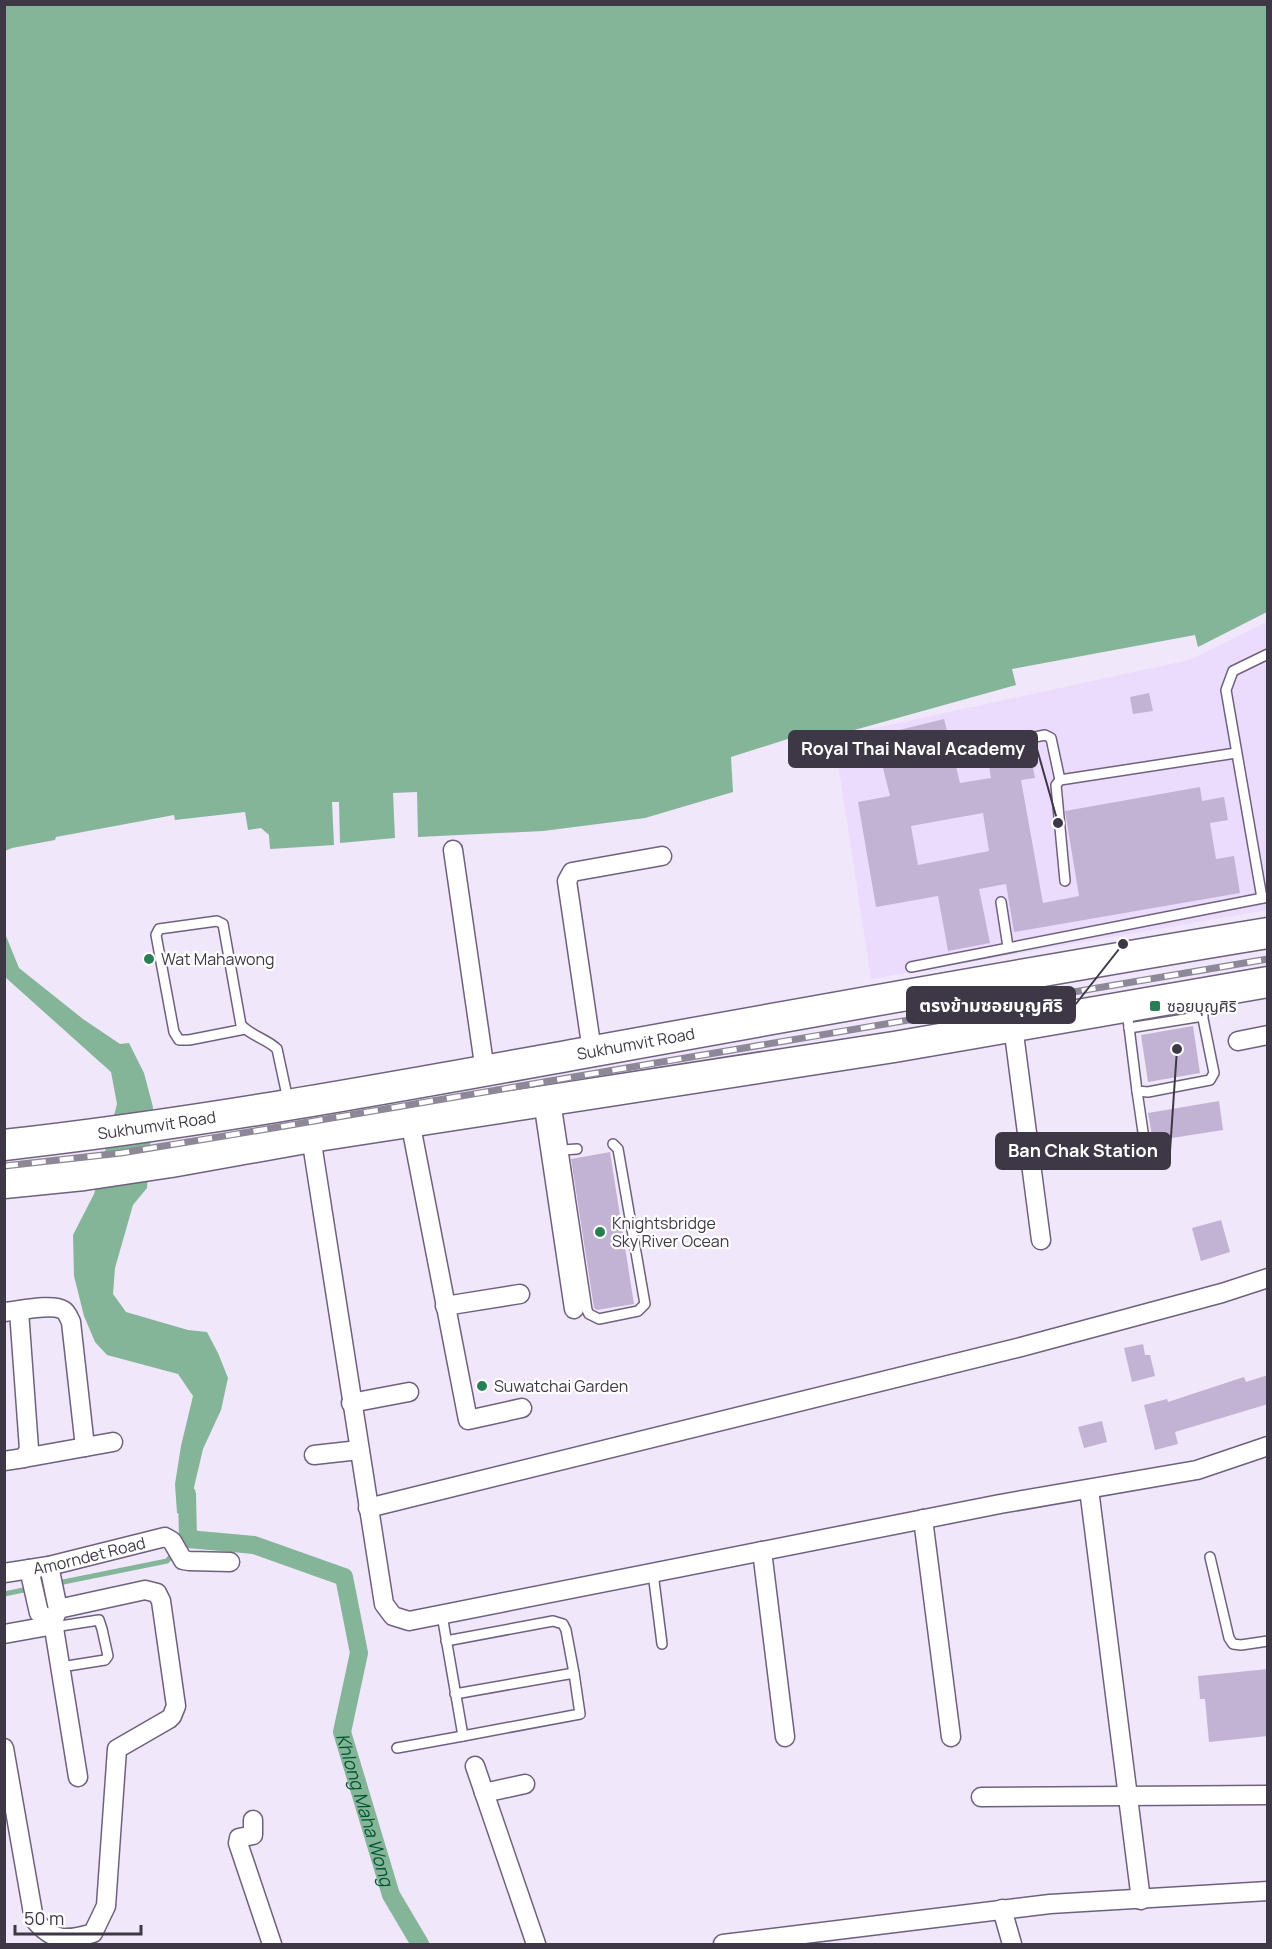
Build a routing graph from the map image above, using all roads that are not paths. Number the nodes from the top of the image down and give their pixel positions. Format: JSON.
{"nodes":[{"id":1,"x":1268,"y":654,"type":"edge"},
{"id":2,"x":970,"y":750,"type":"dead end"},
{"id":3,"x":1236,"y":753,"type":"junction"},
{"id":4,"x":1060,"y":780,"type":"junction"},
{"id":5,"x":453,"y":850,"type":"dead end"},
{"id":6,"x":662,"y":856,"type":"dead end"},
{"id":7,"x":1065,"y":880,"type":"dead end"},
{"id":8,"x":1265,"y":898,"type":"edge"},
{"id":9,"x":1001,"y":902,"type":"dead end"},
{"id":10,"x":1268,"y":933,"type":"edge"},
{"id":11,"x":1008,"y":947,"type":"junction"},
{"id":12,"x":911,"y":967,"type":"dead end"},
{"id":13,"x":1268,"y":982,"type":"edge"},
{"id":14,"x":1201,"y":1005,"type":"junction"},
{"id":15,"x":1128,"y":1017,"type":"junction"},
{"id":16,"x":1013,"y":1026,"type":"junction"},
{"id":17,"x":734,"y":1027,"type":"junction"},
{"id":18,"x":245,"y":1029,"type":"junction"},
{"id":19,"x":1268,"y":1035,"type":"edge"},
{"id":20,"x":1238,"y":1041,"type":"dead end"},
{"id":21,"x":592,"y":1051,"type":"junction"},
{"id":22,"x":741,"y":1070,"type":"junction"},
{"id":23,"x":485,"y":1071,"type":"junction"},
{"id":24,"x":1137,"y":1091,"type":"junction"},
{"id":25,"x":549,"y":1100,"type":"junction"},
{"id":26,"x":289,"y":1104,"type":"junction"},
{"id":27,"x":410,"y":1121,"type":"junction"},
{"id":28,"x":1143,"y":1132,"type":"dead end"},
{"id":29,"x":311,"y":1137,"type":"junction"},
{"id":30,"x":613,"y":1144,"type":"dead end"},
{"id":31,"x":4,"y":1145,"type":"edge"},
{"id":32,"x":577,"y":1149,"type":"dead end"},
{"id":33,"x":563,"y":1150,"type":"junction"},
{"id":34,"x":4,"y":1183,"type":"edge"},
{"id":35,"x":1041,"y":1240,"type":"dead end"},
{"id":36,"x":1268,"y":1278,"type":"edge"},
{"id":37,"x":520,"y":1294,"type":"dead end"},
{"id":38,"x":445,"y":1306,"type":"junction"},
{"id":39,"x":574,"y":1309,"type":"dead end"},
{"id":40,"x":12,"y":1312,"type":"edge"},
{"id":41,"x":409,"y":1392,"type":"dead end"},
{"id":42,"x":351,"y":1403,"type":"junction"},
{"id":43,"x":522,"y":1408,"type":"dead end"},
{"id":44,"x":113,"y":1442,"type":"dead end"},
{"id":45,"x":1268,"y":1446,"type":"edge"},
{"id":46,"x":85,"y":1447,"type":"junction"},
{"id":47,"x":359,"y":1450,"type":"junction"},
{"id":48,"x":314,"y":1455,"type":"dead end"},
{"id":49,"x":24,"y":1458,"type":"junction"},
{"id":50,"x":4,"y":1461,"type":"edge"},
{"id":51,"x":1089,"y":1489,"type":"junction"},
{"id":52,"x":368,"y":1508,"type":"junction"},
{"id":53,"x":923,"y":1519,"type":"junction"},
{"id":54,"x":762,"y":1551,"type":"junction"},
{"id":55,"x":1210,"y":1557,"type":"dead end"},
{"id":56,"x":230,"y":1562,"type":"dead end"},
{"id":57,"x":653,"y":1573,"type":"junction"},
{"id":58,"x":4,"y":1574,"type":"edge"},
{"id":59,"x":51,"y":1577,"type":"junction"},
{"id":60,"x":31,"y":1580,"type":"junction"},
{"id":61,"x":442,"y":1615,"type":"junction"},
{"id":62,"x":55,"y":1621,"type":"junction"},
{"id":63,"x":4,"y":1634,"type":"edge"},
{"id":64,"x":446,"y":1641,"type":"junction"},
{"id":65,"x":1268,"y":1641,"type":"edge"},
{"id":66,"x":662,"y":1644,"type":"dead end"},
{"id":67,"x":61,"y":1667,"type":"junction"},
{"id":68,"x":574,"y":1673,"type":"junction"},
{"id":69,"x":455,"y":1695,"type":"junction"},
{"id":70,"x":463,"y":1736,"type":"junction"},
{"id":71,"x":785,"y":1737,"type":"dead end"},
{"id":72,"x":951,"y":1737,"type":"dead end"},
{"id":73,"x":4,"y":1748,"type":"edge"},
{"id":74,"x":397,"y":1748,"type":"dead end"},
{"id":75,"x":475,"y":1766,"type":"dead end"},
{"id":76,"x":78,"y":1777,"type":"dead end"},
{"id":77,"x":525,"y":1784,"type":"dead end"},
{"id":78,"x":484,"y":1793,"type":"junction"},
{"id":79,"x":1129,"y":1795,"type":"junction"},
{"id":80,"x":1268,"y":1795,"type":"edge"},
{"id":81,"x":981,"y":1797,"type":"dead end"},
{"id":82,"x":253,"y":1820,"type":"dead end"},
{"id":83,"x":1268,"y":1891,"type":"edge"},
{"id":84,"x":1141,"y":1900,"type":"junction"},
{"id":85,"x":1002,"y":1909,"type":"junction"},
{"id":86,"x":272,"y":1944,"type":"edge"},
{"id":87,"x":536,"y":1944,"type":"edge"},
{"id":88,"x":723,"y":1944,"type":"edge"},
{"id":89,"x":1012,"y":1944,"type":"edge"}],
"edges":[{"from":1,"to":3,"type":"lane"},
{"from":2,"to":4,"type":"lane"},
{"from":3,"to":4,"type":"lane"},
{"from":3,"to":8,"type":"lane"},
{"from":4,"to":7,"type":"lane"},
{"from":5,"to":23,"type":"street"},
{"from":6,"to":21,"type":"street"},
{"from":8,"to":11,"type":"lane"},
{"from":9,"to":11,"type":"lane"},
{"from":10,"to":17,"type":"highway","name":"Sukhumvit Road"},
{"from":11,"to":12,"type":"lane"},
{"from":13,"to":14,"type":"highway"},
{"from":14,"to":15,"type":"highway"},
{"from":14,"to":24,"type":"lane"},
{"from":15,"to":16,"type":"highway"},
{"from":15,"to":24,"type":"lane"},
{"from":16,"to":22,"type":"highway"},
{"from":16,"to":35,"type":"street"},
{"from":17,"to":21,"type":"highway","name":"Sukhumvit Road"},
{"from":17,"to":22,"type":"highway"},
{"from":18,"to":18,"type":"lane"},
{"from":18,"to":26,"type":"lane"},
{"from":19,"to":20,"type":"street"},
{"from":21,"to":23,"type":"highway","name":"Sukhumvit Road"},
{"from":22,"to":25,"type":"highway"},
{"from":23,"to":26,"type":"highway","name":"Sukhumvit Road"},
{"from":24,"to":28,"type":"lane"},
{"from":25,"to":27,"type":"highway"},
{"from":25,"to":33,"type":"lane"},
{"from":25,"to":39,"type":"street"},
{"from":26,"to":31,"type":"highway","name":"Sukhumvit Road"},
{"from":27,"to":29,"type":"highway"},
{"from":27,"to":38,"type":"street"},
{"from":29,"to":34,"type":"highway"},
{"from":29,"to":42,"type":"street"},
{"from":30,"to":33,"type":"lane"},
{"from":32,"to":33,"type":"lane"},
{"from":36,"to":52,"type":"street"},
{"from":37,"to":38,"type":"street"},
{"from":38,"to":43,"type":"street"},
{"from":40,"to":46,"type":"street"},
{"from":40,"to":49,"type":"street"},
{"from":41,"to":42,"type":"street"},
{"from":42,"to":47,"type":"street"},
{"from":44,"to":46,"type":"street"},
{"from":45,"to":51,"type":"street"},
{"from":46,"to":49,"type":"street"},
{"from":47,"to":48,"type":"street"},
{"from":47,"to":52,"type":"street"},
{"from":49,"to":50,"type":"street"},
{"from":51,"to":53,"type":"street"},
{"from":51,"to":79,"type":"street"},
{"from":52,"to":61,"type":"street"},
{"from":53,"to":54,"type":"street"},
{"from":53,"to":72,"type":"street"},
{"from":54,"to":57,"type":"street"},
{"from":54,"to":71,"type":"street"},
{"from":55,"to":65,"type":"lane"},
{"from":56,"to":59,"type":"street","name":"Amorndet Road"},
{"from":57,"to":61,"type":"street"},
{"from":57,"to":66,"type":"lane"},
{"from":58,"to":60,"type":"street","name":"Amorndet Road"},
{"from":59,"to":60,"type":"street","name":"Amorndet Road"},
{"from":59,"to":62,"type":"street"},
{"from":60,"to":62,"type":"street"},
{"from":61,"to":64,"type":"lane"},
{"from":62,"to":63,"type":"street"},
{"from":62,"to":67,"type":"street"},
{"from":62,"to":67,"type":"lane"},
{"from":62,"to":73,"type":"street"},
{"from":64,"to":68,"type":"lane"},
{"from":64,"to":69,"type":"lane"},
{"from":67,"to":76,"type":"street"},
{"from":68,"to":69,"type":"lane"},
{"from":68,"to":70,"type":"lane"},
{"from":69,"to":70,"type":"lane"},
{"from":70,"to":74,"type":"lane"},
{"from":75,"to":78,"type":"street"},
{"from":77,"to":78,"type":"street"},
{"from":78,"to":87,"type":"street"},
{"from":79,"to":80,"type":"street"},
{"from":79,"to":81,"type":"street"},
{"from":79,"to":84,"type":"street"},
{"from":82,"to":86,"type":"street"},
{"from":83,"to":84,"type":"street"},
{"from":84,"to":85,"type":"street"},
{"from":85,"to":88,"type":"street"},
{"from":85,"to":89,"type":"street"}]}
